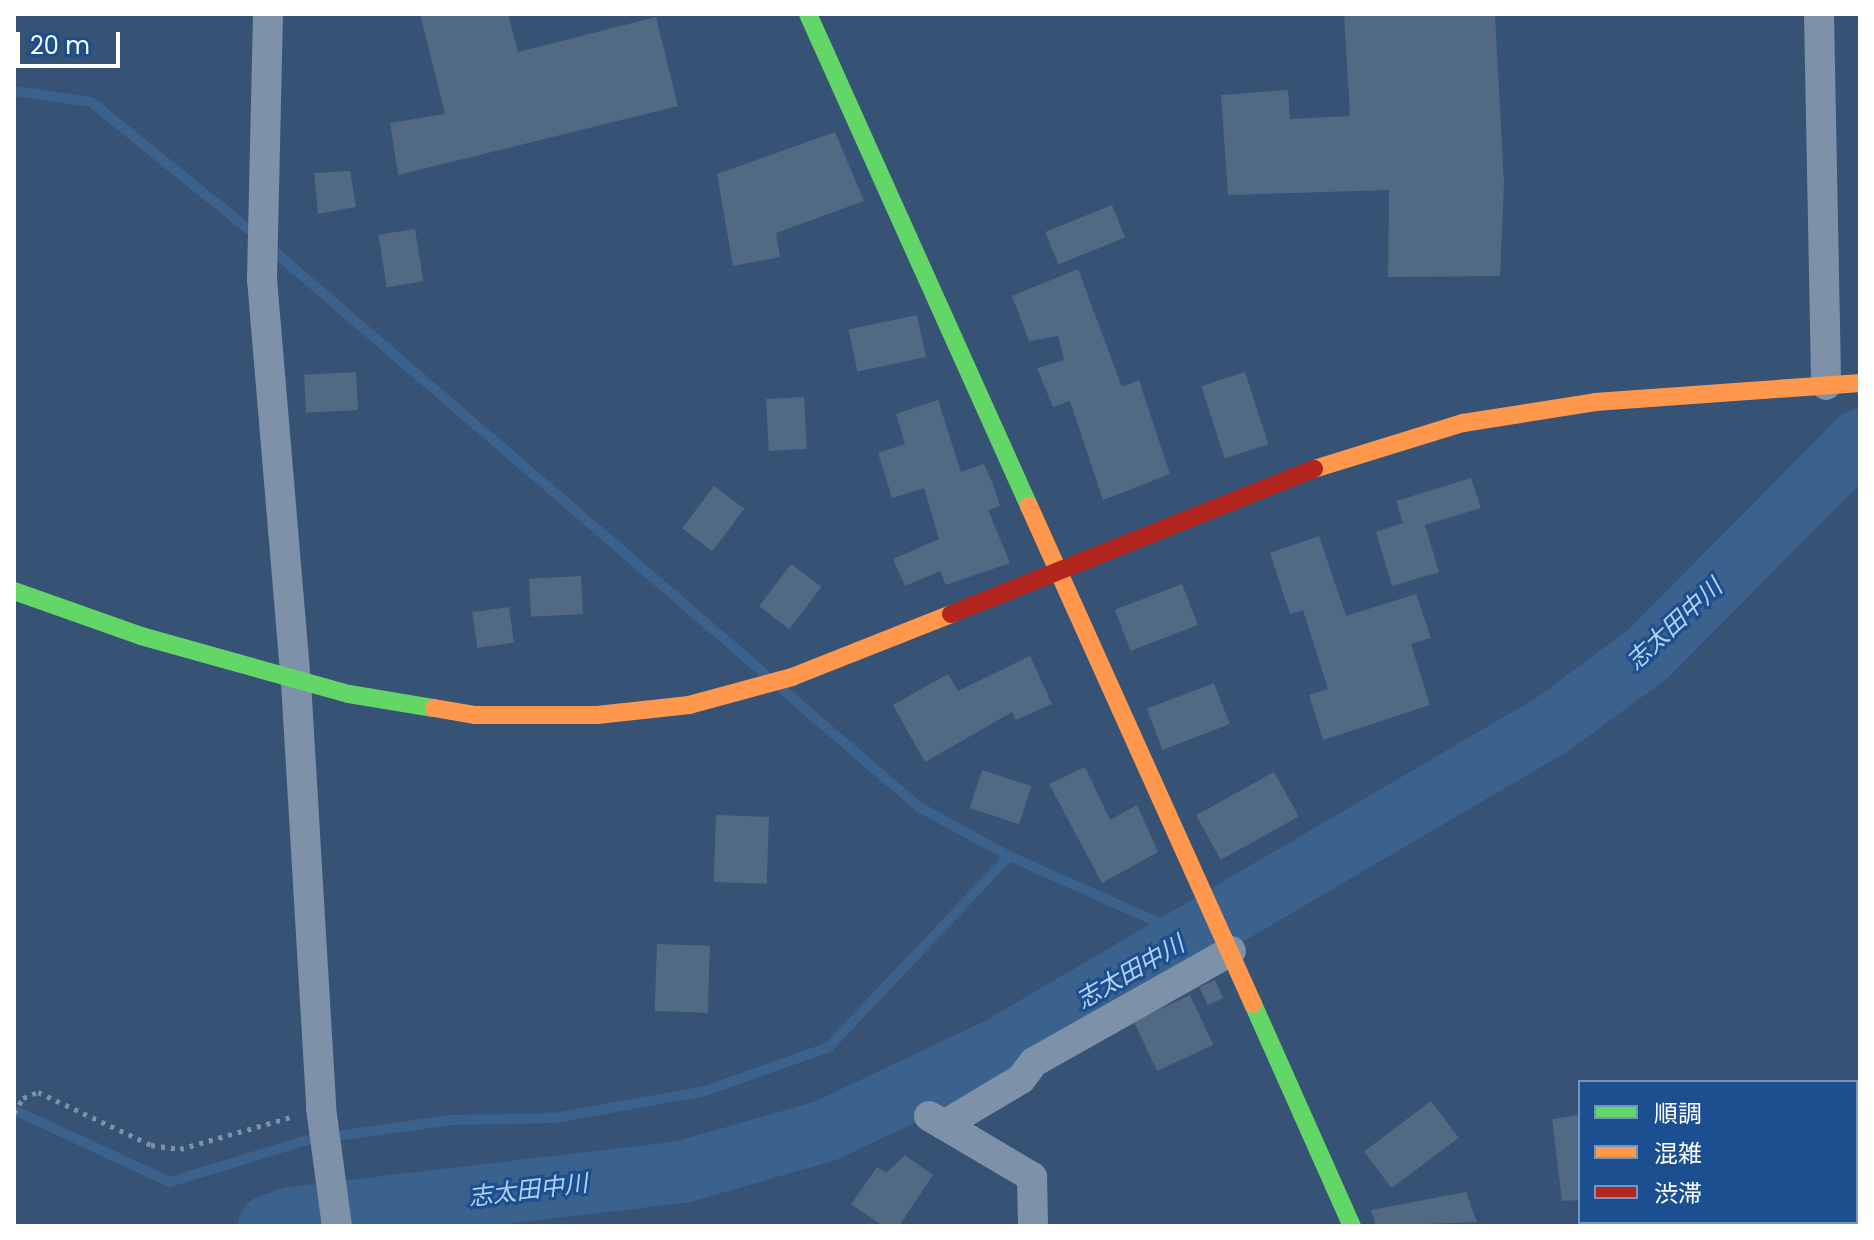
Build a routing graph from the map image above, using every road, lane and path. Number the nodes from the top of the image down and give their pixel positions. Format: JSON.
{"nodes":[{"id":1,"x":268,"y":14,"type":"edge"},
{"id":2,"x":808,"y":14,"type":"edge"},
{"id":3,"x":1819,"y":14,"type":"edge"},
{"id":4,"x":1860,"y":383,"type":"edge"},
{"id":5,"x":1826,"y":385,"type":"junction"},
{"id":6,"x":1061,"y":575,"type":"junction"},
{"id":7,"x":14,"y":591,"type":"edge"},
{"id":8,"x":296,"y":682,"type":"junction"},
{"id":9,"x":1228,"y":945,"type":"junction"},
{"id":10,"x":14,"y":1113,"type":"edge"},
{"id":11,"x":322,"y":1116,"type":"junction"},
{"id":12,"x":337,"y":1226,"type":"edge"},
{"id":13,"x":1033,"y":1226,"type":"edge"},
{"id":14,"x":1352,"y":1226,"type":"edge"}],
"edges":[{"from":1,"to":8,"type":"street"},
{"from":2,"to":6,"type":"street"},
{"from":3,"to":5,"type":"street"},
{"from":4,"to":5,"type":"street"},
{"from":5,"to":6,"type":"street"},
{"from":6,"to":8,"type":"street"},
{"from":6,"to":9,"type":"street"},
{"from":7,"to":8,"type":"street"},
{"from":8,"to":11,"type":"street"},
{"from":9,"to":13,"type":"street"},
{"from":9,"to":14,"type":"street"},
{"from":10,"to":11,"type":"path"},
{"from":11,"to":12,"type":"street"}]}
